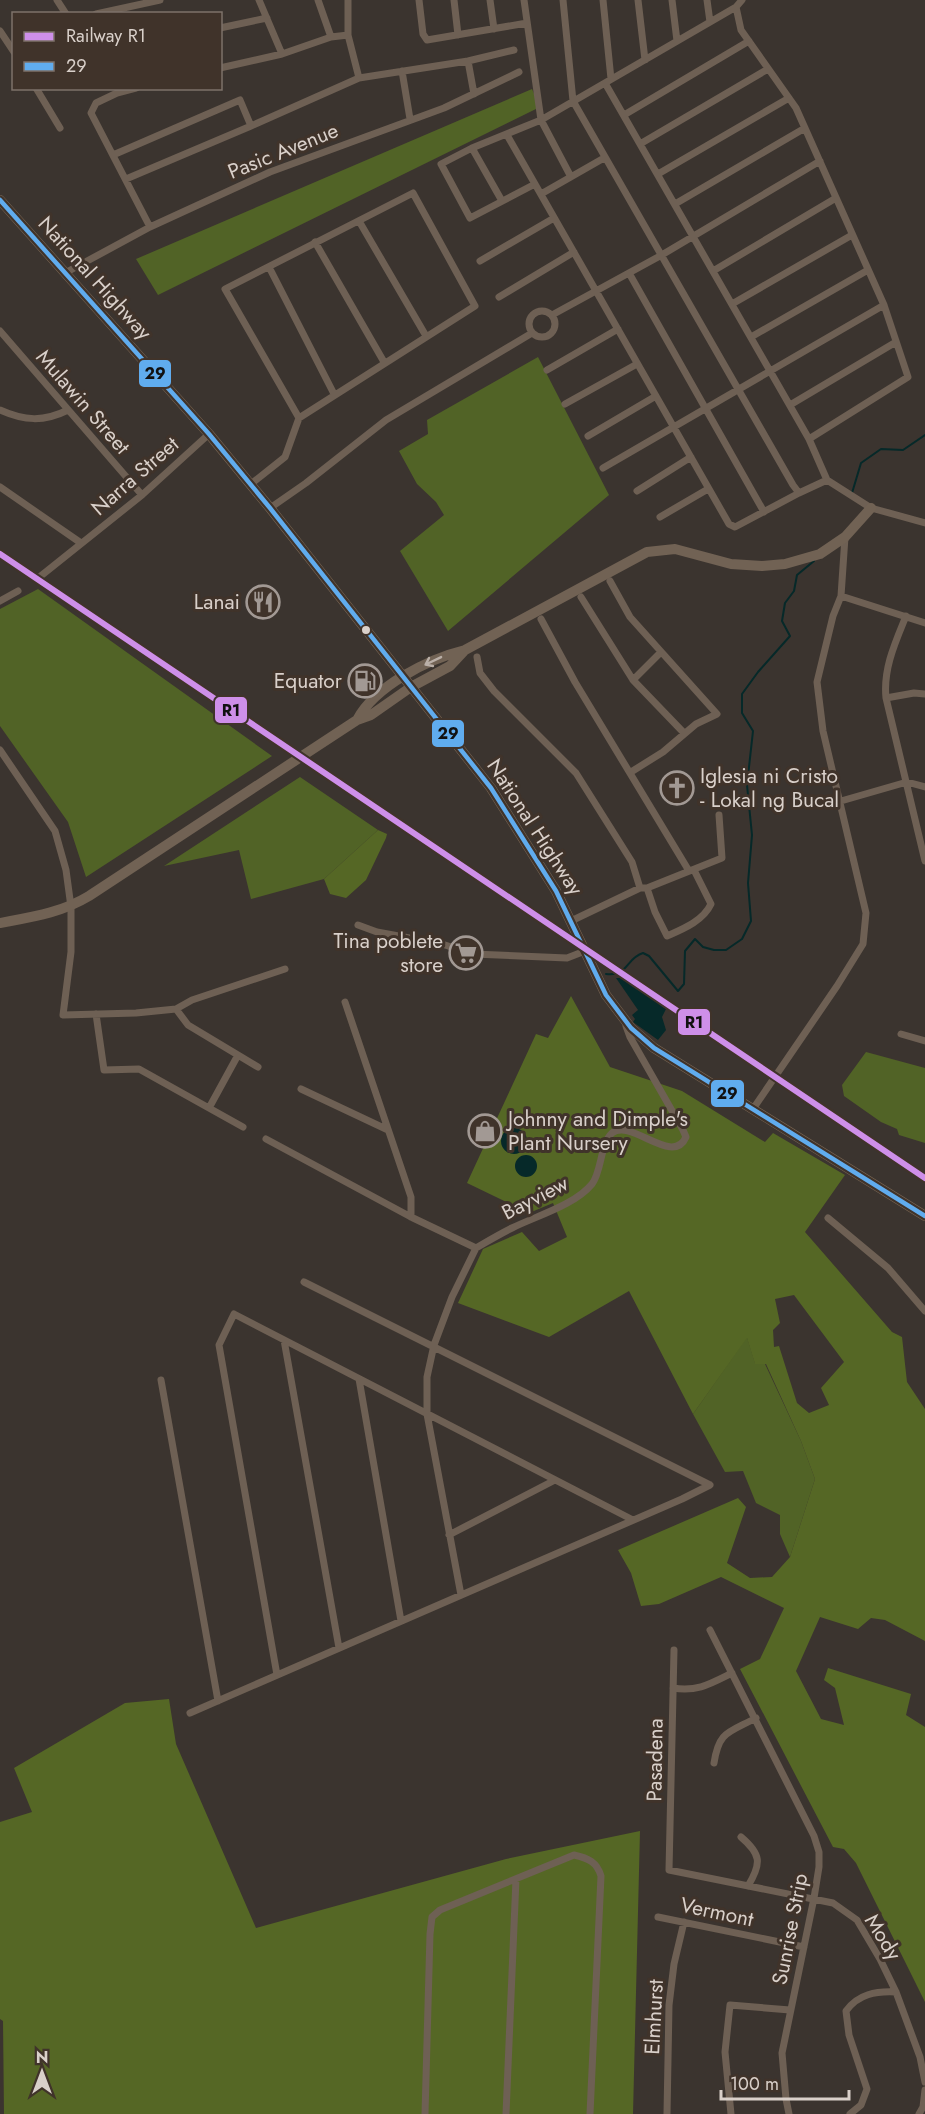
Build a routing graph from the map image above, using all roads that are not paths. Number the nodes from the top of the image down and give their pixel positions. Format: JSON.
{"nodes":[{"id":1,"x":160,"y":0,"type":"edge"},
{"id":2,"x":259,"y":0,"type":"edge"},
{"id":3,"x":318,"y":0,"type":"edge"},
{"id":4,"x":348,"y":0,"type":"edge"},
{"id":5,"x":419,"y":0,"type":"edge"},
{"id":6,"x":454,"y":0,"type":"edge"},
{"id":7,"x":490,"y":0,"type":"edge"},
{"id":8,"x":524,"y":0,"type":"edge"},
{"id":9,"x":563,"y":0,"type":"edge"},
{"id":10,"x":603,"y":0,"type":"edge"},
{"id":11,"x":638,"y":0,"type":"edge"},
{"id":12,"x":672,"y":0,"type":"edge"},
{"id":13,"x":707,"y":0,"type":"edge"},
{"id":14,"x":742,"y":0,"type":"edge"},
{"id":15,"x":736,"y":7,"type":"junction"},
{"id":16,"x":105,"y":12,"type":"edge"},
{"id":17,"x":267,"y":18,"type":"junction"},
{"id":18,"x":710,"y":22,"type":"junction"},
{"id":19,"x":527,"y":23,"type":"junction"},
{"id":20,"x":222,"y":28,"type":"edge"},
{"id":21,"x":494,"y":29,"type":"junction"},
{"id":22,"x":0,"y":31,"type":"edge"},
{"id":23,"x":348,"y":35,"type":"junction"},
{"id":24,"x":458,"y":35,"type":"junction"},
{"id":25,"x":331,"y":37,"type":"junction"},
{"id":26,"x":677,"y":41,"type":"junction"},
{"id":27,"x":748,"y":41,"type":"junction"},
{"id":28,"x":12,"y":49,"type":"edge"},
{"id":29,"x":514,"y":50,"type":"dead end"},
{"id":30,"x":282,"y":54,"type":"junction"},
{"id":31,"x":645,"y":60,"type":"junction"},
{"id":32,"x":468,"y":61,"type":"junction"},
{"id":33,"x":222,"y":69,"type":"edge"},
{"id":34,"x":768,"y":69,"type":"junction"},
{"id":35,"x":402,"y":70,"type":"junction"},
{"id":36,"x":519,"y":72,"type":"dead end"},
{"id":37,"x":358,"y":78,"type":"junction"},
{"id":38,"x":608,"y":81,"type":"junction"},
{"id":39,"x":37,"y":90,"type":"edge"},
{"id":40,"x":116,"y":91,"type":"edge"},
{"id":41,"x":474,"y":94,"type":"junction"},
{"id":42,"x":789,"y":98,"type":"junction"},
{"id":43,"x":573,"y":101,"type":"junction"},
{"id":44,"x":624,"y":115,"type":"junction"},
{"id":45,"x":410,"y":119,"type":"junction"},
{"id":46,"x":541,"y":120,"type":"junction"},
{"id":47,"x":252,"y":126,"type":"junction"},
{"id":48,"x":60,"y":128,"type":"dead end"},
{"id":49,"x":805,"y":128,"type":"junction"},
{"id":50,"x":507,"y":135,"type":"junction"},
{"id":51,"x":640,"y":144,"type":"junction"},
{"id":52,"x":472,"y":148,"type":"junction"},
{"id":53,"x":113,"y":155,"type":"junction"},
{"id":54,"x":604,"y":158,"type":"junction"},
{"id":55,"x":820,"y":161,"type":"junction"},
{"id":56,"x":658,"y":174,"type":"junction"},
{"id":57,"x":571,"y":177,"type":"junction"},
{"id":58,"x":126,"y":179,"type":"junction"},
{"id":59,"x":535,"y":184,"type":"junction"},
{"id":60,"x":541,"y":194,"type":"junction"},
{"id":61,"x":836,"y":198,"type":"junction"},
{"id":62,"x":0,"y":200,"type":"edge"},
{"id":63,"x":502,"y":201,"type":"junction"},
{"id":64,"x":675,"y":204,"type":"junction"},
{"id":65,"x":554,"y":218,"type":"junction"},
{"id":66,"x":359,"y":221,"type":"junction"},
{"id":67,"x":150,"y":226,"type":"junction"},
{"id":68,"x":693,"y":235,"type":"junction"},
{"id":69,"x":852,"y":235,"type":"junction"},
{"id":70,"x":315,"y":242,"type":"junction"},
{"id":71,"x":574,"y":252,"type":"junction"},
{"id":72,"x":660,"y":256,"type":"junction"},
{"id":73,"x":480,"y":261,"type":"dead end"},
{"id":74,"x":269,"y":267,"type":"junction"},
{"id":75,"x":868,"y":270,"type":"junction"},
{"id":76,"x":713,"y":271,"type":"junction"},
{"id":77,"x":65,"y":273,"type":"junction"},
{"id":78,"x":629,"y":273,"type":"junction"},
{"id":79,"x":596,"y":291,"type":"junction"},
{"id":80,"x":499,"y":297,"type":"dead end"},
{"id":81,"x":732,"y":304,"type":"junction"},
{"id":82,"x":884,"y":305,"type":"junction"},
{"id":83,"x":552,"y":315,"type":"junction"},
{"id":84,"x":618,"y":329,"type":"junction"},
{"id":85,"x":0,"y":331,"type":"edge"},
{"id":86,"x":532,"y":333,"type":"junction"},
{"id":87,"x":426,"y":336,"type":"junction"},
{"id":88,"x":751,"y":337,"type":"junction"},
{"id":89,"x":896,"y":342,"type":"junction"},
{"id":90,"x":384,"y":362,"type":"junction"},
{"id":91,"x":637,"y":364,"type":"junction"},
{"id":92,"x":547,"y":370,"type":"dead end"},
{"id":93,"x":771,"y":372,"type":"junction"},
{"id":94,"x":739,"y":391,"type":"junction"},
{"id":95,"x":334,"y":394,"type":"junction"},
{"id":96,"x":656,"y":396,"type":"junction"},
{"id":97,"x":565,"y":404,"type":"dead end"},
{"id":98,"x":789,"y":405,"type":"junction"},
{"id":99,"x":0,"y":410,"type":"edge"},
{"id":100,"x":68,"y":410,"type":"junction"},
{"id":101,"x":706,"y":410,"type":"junction"},
{"id":102,"x":299,"y":418,"type":"junction"},
{"id":103,"x":674,"y":428,"type":"junction"},
{"id":104,"x":209,"y":434,"type":"junction"},
{"id":105,"x":588,"y":436,"type":"dead end"},
{"id":106,"x":809,"y":439,"type":"junction"},
{"id":107,"x":691,"y":457,"type":"junction"},
{"id":108,"x":603,"y":468,"type":"dead end"},
{"id":109,"x":827,"y":480,"type":"junction"},
{"id":110,"x":251,"y":484,"type":"junction"},
{"id":111,"x":0,"y":486,"type":"edge"},
{"id":112,"x":708,"y":489,"type":"junction"},
{"id":113,"x":637,"y":491,"type":"dead end"},
{"id":114,"x":799,"y":493,"type":"junction"},
{"id":115,"x":142,"y":495,"type":"junction"},
{"id":116,"x":270,"y":508,"type":"junction"},
{"id":117,"x":871,"y":508,"type":"junction"},
{"id":118,"x":764,"y":512,"type":"junction"},
{"id":119,"x":660,"y":517,"type":"dead end"},
{"id":120,"x":925,"y":523,"type":"edge"},
{"id":121,"x":845,"y":537,"type":"junction"},
{"id":122,"x":81,"y":543,"type":"junction"},
{"id":123,"x":38,"y":579,"type":"dead end"},
{"id":124,"x":610,"y":581,"type":"dead end"},
{"id":125,"x":18,"y":591,"type":"dead end"},
{"id":126,"x":841,"y":596,"type":"junction"},
{"id":127,"x":581,"y":597,"type":"dead end"},
{"id":128,"x":0,"y":601,"type":"edge"},
{"id":129,"x":906,"y":616,"type":"junction"},
{"id":130,"x":541,"y":619,"type":"dead end"},
{"id":131,"x":925,"y":623,"type":"edge"},
{"id":132,"x":465,"y":650,"type":"junction"},
{"id":133,"x":661,"y":652,"type":"junction"},
{"id":134,"x":477,"y":657,"type":"dead end"},
{"id":135,"x":402,"y":676,"type":"junction"},
{"id":136,"x":633,"y":680,"type":"junction"},
{"id":137,"x":411,"y":687,"type":"junction"},
{"id":138,"x":925,"y":694,"type":"edge"},
{"id":139,"x":886,"y":698,"type":"junction"},
{"id":140,"x":357,"y":720,"type":"junction"},
{"id":141,"x":684,"y":733,"type":"junction"},
{"id":142,"x":0,"y":750,"type":"edge"},
{"id":143,"x":631,"y":772,"type":"junction"},
{"id":144,"x":907,"y":782,"type":"junction"},
{"id":145,"x":925,"y":787,"type":"edge"},
{"id":146,"x":841,"y":801,"type":"junction"},
{"id":147,"x":719,"y":815,"type":"dead end"},
{"id":148,"x":925,"y":861,"type":"edge"},
{"id":149,"x":692,"y":870,"type":"junction"},
{"id":150,"x":644,"y":888,"type":"junction"},
{"id":151,"x":71,"y":907,"type":"junction"},
{"id":152,"x":571,"y":921,"type":"junction"},
{"id":153,"x":0,"y":923,"type":"edge"},
{"id":154,"x":358,"y":925,"type":"dead end"},
{"id":155,"x":585,"y":951,"type":"junction"},
{"id":156,"x":285,"y":969,"type":"dead end"},
{"id":157,"x":345,"y":1002,"type":"dead end"},
{"id":158,"x":176,"y":1009,"type":"junction"},
{"id":159,"x":96,"y":1014,"type":"junction"},
{"id":160,"x":624,"y":1020,"type":"junction"},
{"id":161,"x":901,"y":1034,"type":"dead end"},
{"id":162,"x":925,"y":1041,"type":"edge"},
{"id":163,"x":238,"y":1055,"type":"junction"},
{"id":164,"x":258,"y":1067,"type":"dead end"},
{"id":165,"x":301,"y":1089,"type":"dead end"},
{"id":166,"x":209,"y":1108,"type":"junction"},
{"id":167,"x":753,"y":1109,"type":"junction"},
{"id":168,"x":243,"y":1127,"type":"dead end"},
{"id":169,"x":388,"y":1130,"type":"junction"},
{"id":170,"x":266,"y":1139,"type":"dead end"},
{"id":171,"x":925,"y":1216,"type":"edge"},
{"id":172,"x":411,"y":1217,"type":"junction"},
{"id":173,"x":828,"y":1218,"type":"dead end"},
{"id":174,"x":476,"y":1248,"type":"junction"},
{"id":175,"x":304,"y":1282,"type":"dead end"},
{"id":176,"x":925,"y":1311,"type":"edge"},
{"id":177,"x":284,"y":1340,"type":"junction"},
{"id":178,"x":434,"y":1345,"type":"junction"},
{"id":179,"x":359,"y":1378,"type":"junction"},
{"id":180,"x":161,"y":1380,"type":"dead end"},
{"id":181,"x":428,"y":1414,"type":"junction"},
{"id":182,"x":555,"y":1480,"type":"junction"},
{"id":183,"x":633,"y":1520,"type":"junction"},
{"id":184,"x":449,"y":1535,"type":"junction"},
{"id":185,"x":461,"y":1595,"type":"junction"},
{"id":186,"x":401,"y":1621,"type":"junction"},
{"id":187,"x":710,"y":1630,"type":"dead end"},
{"id":188,"x":339,"y":1648,"type":"junction"},
{"id":189,"x":674,"y":1650,"type":"dead end"},
{"id":190,"x":732,"y":1673,"type":"junction"},
{"id":191,"x":277,"y":1675,"type":"junction"},
{"id":192,"x":673,"y":1688,"type":"junction"},
{"id":193,"x":218,"y":1701,"type":"junction"},
{"id":194,"x":190,"y":1713,"type":"dead end"},
{"id":195,"x":756,"y":1718,"type":"junction"},
{"id":196,"x":714,"y":1763,"type":"dead end"},
{"id":197,"x":741,"y":1837,"type":"dead end"},
{"id":198,"x":669,"y":1870,"type":"joint"},
{"id":199,"x":516,"y":1879,"type":"junction"},
{"id":200,"x":748,"y":1886,"type":"junction"},
{"id":201,"x":814,"y":1898,"type":"junction"},
{"id":202,"x":658,"y":1917,"type":"dead end"},
{"id":203,"x":684,"y":1922,"type":"junction"},
{"id":204,"x":804,"y":1947,"type":"junction"},
{"id":205,"x":896,"y":1992,"type":"junction"},
{"id":206,"x":790,"y":2010,"type":"junction"},
{"id":207,"x":925,"y":2082,"type":"edge"},
{"id":208,"x":925,"y":2090,"type":"edge"},
{"id":209,"x":425,"y":2114,"type":"edge"},
{"id":210,"x":506,"y":2114,"type":"edge"},
{"id":211,"x":590,"y":2114,"type":"edge"},
{"id":212,"x":667,"y":2114,"type":"edge"},
{"id":213,"x":731,"y":2114,"type":"edge"},
{"id":214,"x":789,"y":2114,"type":"edge"},
{"id":215,"x":850,"y":2114,"type":"edge"},
{"id":216,"x":919,"y":2114,"type":"edge"}],
"edges":[{"from":1,"to":16,"type":"street"},
{"from":2,"to":17,"type":"street"},
{"from":3,"to":25,"type":"street"},
{"from":4,"to":23,"type":"street"},
{"from":5,"to":24,"type":"street"},
{"from":6,"to":24,"type":"street"},
{"from":7,"to":21,"type":"street"},
{"from":8,"to":19,"type":"street"},
{"from":9,"to":43,"type":"street"},
{"from":10,"to":38,"type":"street"},
{"from":11,"to":31,"type":"street"},
{"from":12,"to":26,"type":"street"},
{"from":13,"to":18,"type":"street"},
{"from":14,"to":15,"type":"street"},
{"from":15,"to":18,"type":"street"},
{"from":15,"to":27,"type":"street"},
{"from":17,"to":20,"type":"street"},
{"from":17,"to":30,"type":"street"},
{"from":18,"to":26,"type":"street"},
{"from":19,"to":21,"type":"street"},
{"from":19,"to":46,"type":"street"},
{"from":21,"to":24,"type":"street"},
{"from":22,"to":28,"type":"street"},
{"from":23,"to":25,"type":"street"},
{"from":23,"to":37,"type":"street"},
{"from":25,"to":30,"type":"street"},
{"from":26,"to":31,"type":"street"},
{"from":27,"to":34,"type":"street"},
{"from":27,"to":44,"type":"street"},
{"from":29,"to":32,"type":"street"},
{"from":30,"to":33,"type":"street"},
{"from":31,"to":38,"type":"street"},
{"from":32,"to":35,"type":"street"},
{"from":32,"to":41,"type":"street"},
{"from":34,"to":42,"type":"street"},
{"from":34,"to":51,"type":"street"},
{"from":35,"to":37,"type":"street"},
{"from":35,"to":45,"type":"street"},
{"from":36,"to":41,"type":"street","name":"Pasic Avenue"},
{"from":37,"to":47,"type":"street"},
{"from":38,"to":43,"type":"street"},
{"from":38,"to":44,"type":"street"},
{"from":39,"to":48,"type":"street"},
{"from":40,"to":53,"type":"street"},
{"from":41,"to":45,"type":"street","name":"Pasic Avenue"},
{"from":42,"to":49,"type":"street"},
{"from":42,"to":56,"type":"street"},
{"from":43,"to":46,"type":"street"},
{"from":43,"to":54,"type":"street"},
{"from":44,"to":51,"type":"street"},
{"from":45,"to":67,"type":"street","name":"Pasic Avenue"},
{"from":46,"to":50,"type":"street"},
{"from":46,"to":57,"type":"street"},
{"from":47,"to":53,"type":"street"},
{"from":47,"to":58,"type":"street"},
{"from":49,"to":55,"type":"street"},
{"from":49,"to":64,"type":"street"},
{"from":50,"to":52,"type":"street"},
{"from":50,"to":59,"type":"street"},
{"from":51,"to":56,"type":"street"},
{"from":52,"to":63,"type":"street"},
{"from":52,"to":63,"type":"street"},
{"from":53,"to":58,"type":"street"},
{"from":54,"to":57,"type":"street"},
{"from":54,"to":72,"type":"street"},
{"from":55,"to":61,"type":"street"},
{"from":55,"to":68,"type":"street"},
{"from":56,"to":64,"type":"street"},
{"from":57,"to":60,"type":"street"},
{"from":58,"to":67,"type":"street"},
{"from":59,"to":60,"type":"street"},
{"from":59,"to":63,"type":"street"},
{"from":60,"to":65,"type":"street"},
{"from":61,"to":69,"type":"street"},
{"from":61,"to":76,"type":"street"},
{"from":62,"to":77,"type":"main road","name":"National Highway"},
{"from":64,"to":68,"type":"street"},
{"from":65,"to":71,"type":"street"},
{"from":65,"to":73,"type":"street"},
{"from":66,"to":70,"type":"street"},
{"from":66,"to":87,"type":"street"},
{"from":66,"to":87,"type":"street"},
{"from":67,"to":77,"type":"street","name":"Pasic Avenue"},
{"from":68,"to":72,"type":"street"},
{"from":68,"to":76,"type":"street"},
{"from":69,"to":75,"type":"street"},
{"from":69,"to":81,"type":"street"},
{"from":70,"to":74,"type":"street"},
{"from":70,"to":90,"type":"street"},
{"from":71,"to":79,"type":"street"},
{"from":71,"to":80,"type":"street"},
{"from":72,"to":78,"type":"street"},
{"from":72,"to":94,"type":"street"},
{"from":74,"to":95,"type":"street"},
{"from":74,"to":102,"type":"street"},
{"from":75,"to":82,"type":"street"},
{"from":75,"to":88,"type":"street"},
{"from":76,"to":81,"type":"street"},
{"from":77,"to":104,"type":"main road","name":"National Highway"},
{"from":78,"to":79,"type":"street"},
{"from":78,"to":101,"type":"street"},
{"from":79,"to":83,"type":"street"},
{"from":79,"to":84,"type":"street"},
{"from":81,"to":88,"type":"street"},
{"from":82,"to":89,"type":"street"},
{"from":82,"to":93,"type":"street"},
{"from":83,"to":86,"type":"street"},
{"from":83,"to":86,"type":"street"},
{"from":84,"to":91,"type":"street"},
{"from":84,"to":92,"type":"street"},
{"from":85,"to":100,"type":"street","name":"Mulawin Street"},
{"from":86,"to":116,"type":"street"},
{"from":87,"to":90,"type":"street"},
{"from":88,"to":93,"type":"street"},
{"from":89,"to":98,"type":"street"},
{"from":89,"to":106,"type":"street"},
{"from":90,"to":95,"type":"street"},
{"from":91,"to":96,"type":"street"},
{"from":91,"to":97,"type":"street"},
{"from":93,"to":94,"type":"street"},
{"from":93,"to":98,"type":"street"},
{"from":94,"to":101,"type":"street"},
{"from":94,"to":114,"type":"street"},
{"from":95,"to":102,"type":"street"},
{"from":96,"to":103,"type":"street"},
{"from":96,"to":105,"type":"street"},
{"from":98,"to":106,"type":"street"},
{"from":99,"to":100,"type":"street"},
{"from":100,"to":115,"type":"street","name":"Mulawin Street"},
{"from":101,"to":103,"type":"street"},
{"from":101,"to":118,"type":"street"},
{"from":102,"to":110,"type":"street"},
{"from":103,"to":107,"type":"street"},
{"from":103,"to":108,"type":"street"},
{"from":104,"to":110,"type":"main road","name":"National Highway"},
{"from":104,"to":115,"type":"street","name":"Narra Street"},
{"from":106,"to":109,"type":"street"},
{"from":107,"to":112,"type":"street"},
{"from":107,"to":113,"type":"street"},
{"from":109,"to":114,"type":"street"},
{"from":109,"to":117,"type":"street"},
{"from":110,"to":116,"type":"main road","name":"National Highway"},
{"from":111,"to":122,"type":"street"},
{"from":112,"to":118,"type":"street"},
{"from":112,"to":119,"type":"street"},
{"from":114,"to":118,"type":"street"},
{"from":115,"to":122,"type":"street","name":"Narra Street"},
{"from":116,"to":135,"type":"main road","name":"National Highway"},
{"from":117,"to":120,"type":"street"},
{"from":117,"to":121,"type":"main road"},
{"from":121,"to":126,"type":"street"},
{"from":121,"to":132,"type":"main road"},
{"from":122,"to":123,"type":"street","name":"Narra Street"},
{"from":124,"to":133,"type":"street"},
{"from":125,"to":128,"type":"street"},
{"from":126,"to":129,"type":"street"},
{"from":126,"to":146,"type":"street"},
{"from":127,"to":136,"type":"street"},
{"from":129,"to":131,"type":"street"},
{"from":129,"to":139,"type":"street"},
{"from":130,"to":143,"type":"street"},
{"from":132,"to":135,"type":"main road","one_way":true},
{"from":132,"to":137,"type":"main road"},
{"from":133,"to":136,"type":"street"},
{"from":133,"to":141,"type":"street"},
{"from":134,"to":150,"type":"street"},
{"from":135,"to":137,"type":"main road","name":"National Highway"},
{"from":135,"to":140,"type":"main road"},
{"from":136,"to":141,"type":"street"},
{"from":137,"to":140,"type":"main road"},
{"from":137,"to":152,"type":"main road","name":"National Highway"},
{"from":138,"to":139,"type":"street"},
{"from":139,"to":144,"type":"street"},
{"from":140,"to":151,"type":"main road"},
{"from":141,"to":143,"type":"street"},
{"from":142,"to":151,"type":"street"},
{"from":143,"to":149,"type":"street"},
{"from":144,"to":145,"type":"street"},
{"from":144,"to":146,"type":"street"},
{"from":144,"to":148,"type":"street"},
{"from":146,"to":167,"type":"street"},
{"from":147,"to":149,"type":"street"},
{"from":149,"to":150,"type":"street"},
{"from":149,"to":150,"type":"street"},
{"from":150,"to":152,"type":"street"},
{"from":151,"to":153,"type":"main road"},
{"from":151,"to":159,"type":"street"},
{"from":152,"to":155,"type":"main road","name":"National Highway"},
{"from":154,"to":155,"type":"street"},
{"from":155,"to":160,"type":"main road","name":"National Highway"},
{"from":156,"to":158,"type":"street"},
{"from":157,"to":169,"type":"street"},
{"from":158,"to":159,"type":"street"},
{"from":158,"to":163,"type":"street"},
{"from":159,"to":166,"type":"street"},
{"from":160,"to":167,"type":"main road","name":"National Highway"},
{"from":160,"to":174,"type":"street","name":"Bayview"},
{"from":161,"to":162,"type":"street"},
{"from":163,"to":164,"type":"street"},
{"from":163,"to":166,"type":"street"},
{"from":165,"to":169,"type":"street"},
{"from":166,"to":168,"type":"street"},
{"from":167,"to":171,"type":"main road","name":"National Highway"},
{"from":169,"to":172,"type":"street"},
{"from":170,"to":172,"type":"street"},
{"from":172,"to":174,"type":"street"},
{"from":173,"to":176,"type":"street"},
{"from":174,"to":178,"type":"street"},
{"from":175,"to":178,"type":"street"},
{"from":177,"to":179,"type":"street"},
{"from":177,"to":188,"type":"street"},
{"from":177,"to":191,"type":"street"},
{"from":178,"to":181,"type":"street"},
{"from":178,"to":183,"type":"street"},
{"from":179,"to":181,"type":"street"},
{"from":179,"to":186,"type":"street"},
{"from":180,"to":193,"type":"street"},
{"from":181,"to":182,"type":"street"},
{"from":181,"to":184,"type":"street"},
{"from":182,"to":183,"type":"street"},
{"from":182,"to":184,"type":"street"},
{"from":183,"to":185,"type":"street"},
{"from":184,"to":185,"type":"street"},
{"from":185,"to":186,"type":"street"},
{"from":186,"to":188,"type":"street"},
{"from":187,"to":190,"type":"street","name":"Sunrise Strip"},
{"from":188,"to":191,"type":"street"},
{"from":189,"to":192,"type":"street","name":"Pasadena"},
{"from":190,"to":192,"type":"street"},
{"from":190,"to":195,"type":"street","name":"Sunrise Strip"},
{"from":191,"to":193,"type":"street"},
{"from":192,"to":198,"type":"street","name":"Pasadena"},
{"from":193,"to":194,"type":"street"},
{"from":195,"to":196,"type":"street"},
{"from":195,"to":201,"type":"street","name":"Sunrise Strip"},
{"from":197,"to":200,"type":"street"},
{"from":198,"to":200,"type":"street","name":"Mody"},
{"from":199,"to":209,"type":"street"},
{"from":199,"to":210,"type":"street"},
{"from":199,"to":211,"type":"street"},
{"from":200,"to":201,"type":"street","name":"Mody"},
{"from":201,"to":204,"type":"street","name":"Sunrise Strip"},
{"from":201,"to":205,"type":"street","name":"Mody"},
{"from":202,"to":203,"type":"street","name":"Vermont"},
{"from":203,"to":204,"type":"street","name":"Vermont"},
{"from":203,"to":212,"type":"street","name":"Elmhurst"},
{"from":204,"to":206,"type":"street","name":"Sunrise Strip"},
{"from":205,"to":207,"type":"street","name":"Mody"},
{"from":205,"to":215,"type":"street"},
{"from":206,"to":213,"type":"street"},
{"from":206,"to":214,"type":"street","name":"Sunrise Strip"},
{"from":208,"to":216,"type":"street"}]}
